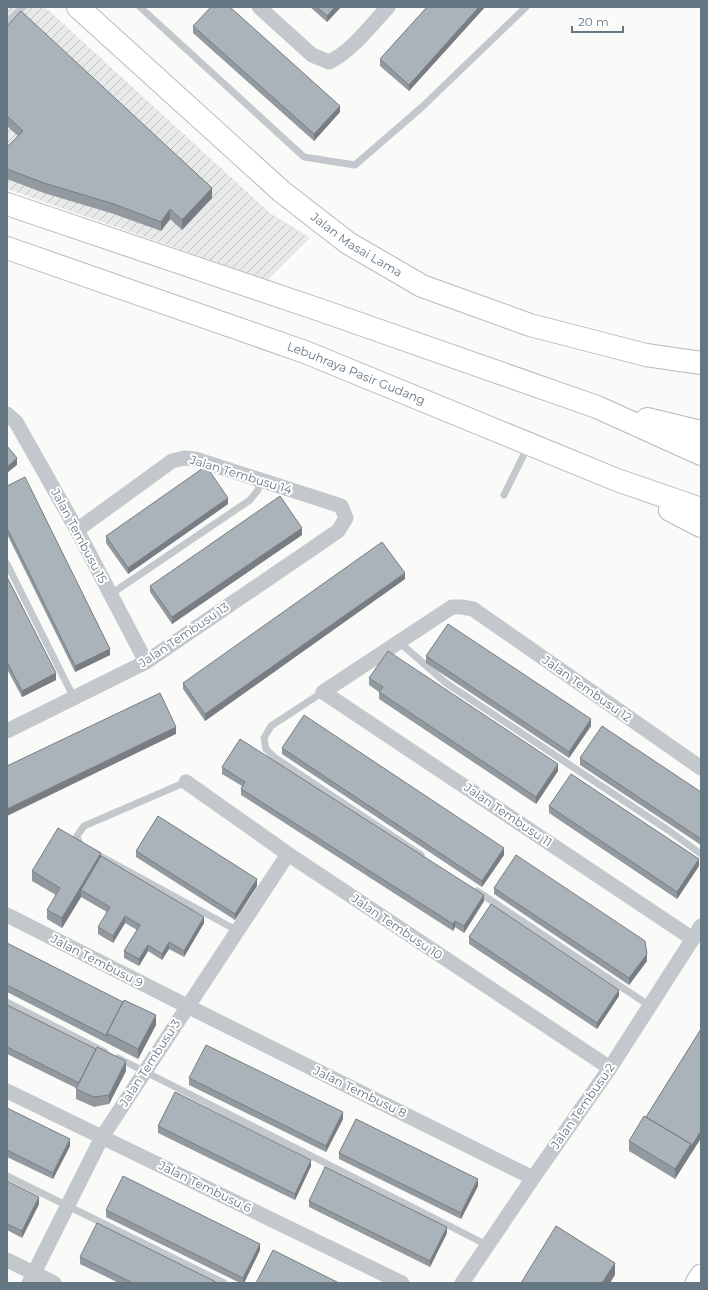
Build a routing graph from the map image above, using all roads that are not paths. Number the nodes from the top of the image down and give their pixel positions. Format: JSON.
{"nodes":[{"id":1,"x":23,"y":7,"type":"edge"},
{"id":2,"x":78,"y":7,"type":"edge"},
{"id":3,"x":140,"y":7,"type":"edge"},
{"id":4,"x":388,"y":7,"type":"edge"},
{"id":5,"x":526,"y":7,"type":"edge"},
{"id":6,"x":266,"y":9,"type":"edge"},
{"id":7,"x":7,"y":22,"type":"edge"},
{"id":8,"x":7,"y":204,"type":"edge"},
{"id":9,"x":7,"y":248,"type":"edge"},
{"id":10,"x":701,"y":363,"type":"edge"},
{"id":11,"x":597,"y":407,"type":"junction"},
{"id":12,"x":7,"y":414,"type":"edge"},
{"id":13,"x":701,"y":432,"type":"edge"},
{"id":14,"x":529,"y":444,"type":"junction"},
{"id":15,"x":701,"y":454,"type":"edge"},
{"id":16,"x":260,"y":480,"type":"junction"},
{"id":17,"x":617,"y":480,"type":"junction"},
{"id":18,"x":504,"y":495,"type":"dead end"},
{"id":19,"x":701,"y":509,"type":"edge"},
{"id":20,"x":346,"y":518,"type":"joint"},
{"id":21,"x":701,"y":526,"type":"edge"},
{"id":22,"x":77,"y":530,"type":"junction"},
{"id":23,"x":7,"y":564,"type":"edge"},
{"id":24,"x":110,"y":594,"type":"junction"},
{"id":25,"x":398,"y":642,"type":"junction"},
{"id":26,"x":146,"y":662,"type":"junction"},
{"id":27,"x":323,"y":692,"type":"junction"},
{"id":28,"x":74,"y":698,"type":"junction"},
{"id":29,"x":7,"y":731,"type":"edge"},
{"id":30,"x":701,"y":768,"type":"edge"},
{"id":31,"x":186,"y":782,"type":"joint"},
{"id":32,"x":288,"y":854,"type":"junction"},
{"id":33,"x":701,"y":854,"type":"edge"},
{"id":34,"x":426,"y":858,"type":"edge"},
{"id":35,"x":472,"y":888,"type":"edge"},
{"id":36,"x":7,"y":915,"type":"edge"},
{"id":37,"x":238,"y":931,"type":"junction"},
{"id":38,"x":697,"y":933,"type":"edge"},
{"id":39,"x":7,"y":1002,"type":"edge"},
{"id":40,"x":187,"y":1006,"type":"junction"},
{"id":41,"x":650,"y":1006,"type":"junction"},
{"id":42,"x":610,"y":1068,"type":"junction"},
{"id":43,"x":145,"y":1072,"type":"junction"},
{"id":44,"x":7,"y":1091,"type":"edge"},
{"id":45,"x":102,"y":1137,"type":"junction"},
{"id":46,"x":7,"y":1176,"type":"edge"},
{"id":47,"x":533,"y":1178,"type":"junction"},
{"id":48,"x":67,"y":1207,"type":"junction"},
{"id":49,"x":487,"y":1245,"type":"junction"},
{"id":50,"x":7,"y":1260,"type":"edge"},
{"id":51,"x":701,"y":1275,"type":"edge"},
{"id":52,"x":32,"y":1278,"type":"edge"},
{"id":53,"x":54,"y":1283,"type":"edge"},
{"id":54,"x":224,"y":1283,"type":"edge"},
{"id":55,"x":402,"y":1283,"type":"edge"},
{"id":56,"x":462,"y":1283,"type":"edge"},
{"id":57,"x":696,"y":1283,"type":"edge"}],
"edges":[{"from":1,"to":7,"type":"lane"},
{"from":2,"to":10,"type":"main road","name":"Jalan Masai Lama"},
{"from":3,"to":5,"type":"lane"},
{"from":4,"to":6,"type":"street"},
{"from":8,"to":11,"type":"main road"},
{"from":9,"to":14,"type":"main road","name":"Lebuhraya Pasir Gudang"},
{"from":11,"to":13,"type":"main road"},
{"from":11,"to":15,"type":"main road"},
{"from":12,"to":22,"type":"street","name":"Jalan Tembusu 15"},
{"from":14,"to":17,"type":"main road","name":"Lebuhraya Pasir Gudang"},
{"from":14,"to":18,"type":"lane"},
{"from":16,"to":20,"type":"street","name":"Jalan Tembusu 14"},
{"from":16,"to":22,"type":"street","name":"Jalan Tembusu 14"},
{"from":16,"to":24,"type":"lane"},
{"from":17,"to":19,"type":"main road","name":"Lebuhraya Pasir Gudang"},
{"from":17,"to":21,"type":"main road"},
{"from":20,"to":26,"type":"street","name":"Jalan Tembusu 13"},
{"from":22,"to":24,"type":"street","name":"Jalan Tembusu 15"},
{"from":23,"to":28,"type":"lane"},
{"from":24,"to":26,"type":"street","name":"Jalan Tembusu 15"},
{"from":25,"to":27,"type":"street"},
{"from":25,"to":30,"type":"street","name":"Jalan Tembusu 12"},
{"from":25,"to":33,"type":"lane"},
{"from":26,"to":28,"type":"street","name":"Jalan Tembusu 13"},
{"from":27,"to":34,"type":"lane"},
{"from":27,"to":38,"type":"street","name":"Jalan Tembusu 11"},
{"from":28,"to":29,"type":"street","name":"Jalan Tembusu 13"},
{"from":31,"to":32,"type":"street","name":"Jalan Tembusu 10"},
{"from":31,"to":37,"type":"lane"},
{"from":32,"to":37,"type":"street","name":"Jalan Tembusu 3"},
{"from":32,"to":42,"type":"street","name":"Jalan Tembusu 10"},
{"from":35,"to":41,"type":"lane"},
{"from":36,"to":40,"type":"street","name":"Jalan Tembusu 9"},
{"from":37,"to":40,"type":"street","name":"Jalan Tembusu 3"},
{"from":38,"to":41,"type":"street","name":"Jalan Tembusu 2"},
{"from":39,"to":43,"type":"lane"},
{"from":40,"to":43,"type":"street","name":"Jalan Tembusu 3"},
{"from":40,"to":47,"type":"street","name":"Jalan Tembusu 8"},
{"from":41,"to":42,"type":"street","name":"Jalan Tembusu 2"},
{"from":42,"to":47,"type":"street","name":"Jalan Tembusu 2"},
{"from":43,"to":45,"type":"street","name":"Jalan Tembusu 3"},
{"from":43,"to":49,"type":"lane"},
{"from":44,"to":45,"type":"street","name":"Jalan Tembusu 6"},
{"from":45,"to":48,"type":"street","name":"Jalan Tembusu 3"},
{"from":45,"to":55,"type":"street","name":"Jalan Tembusu 6"},
{"from":46,"to":48,"type":"lane"},
{"from":47,"to":49,"type":"street","name":"Jalan Tembusu 2"},
{"from":48,"to":52,"type":"street","name":"Jalan Tembusu 3"},
{"from":48,"to":54,"type":"lane"},
{"from":49,"to":56,"type":"street","name":"Jalan Tembusu 2"},
{"from":50,"to":52,"type":"street"},
{"from":51,"to":57,"type":"main road"},
{"from":52,"to":53,"type":"street"}]}
